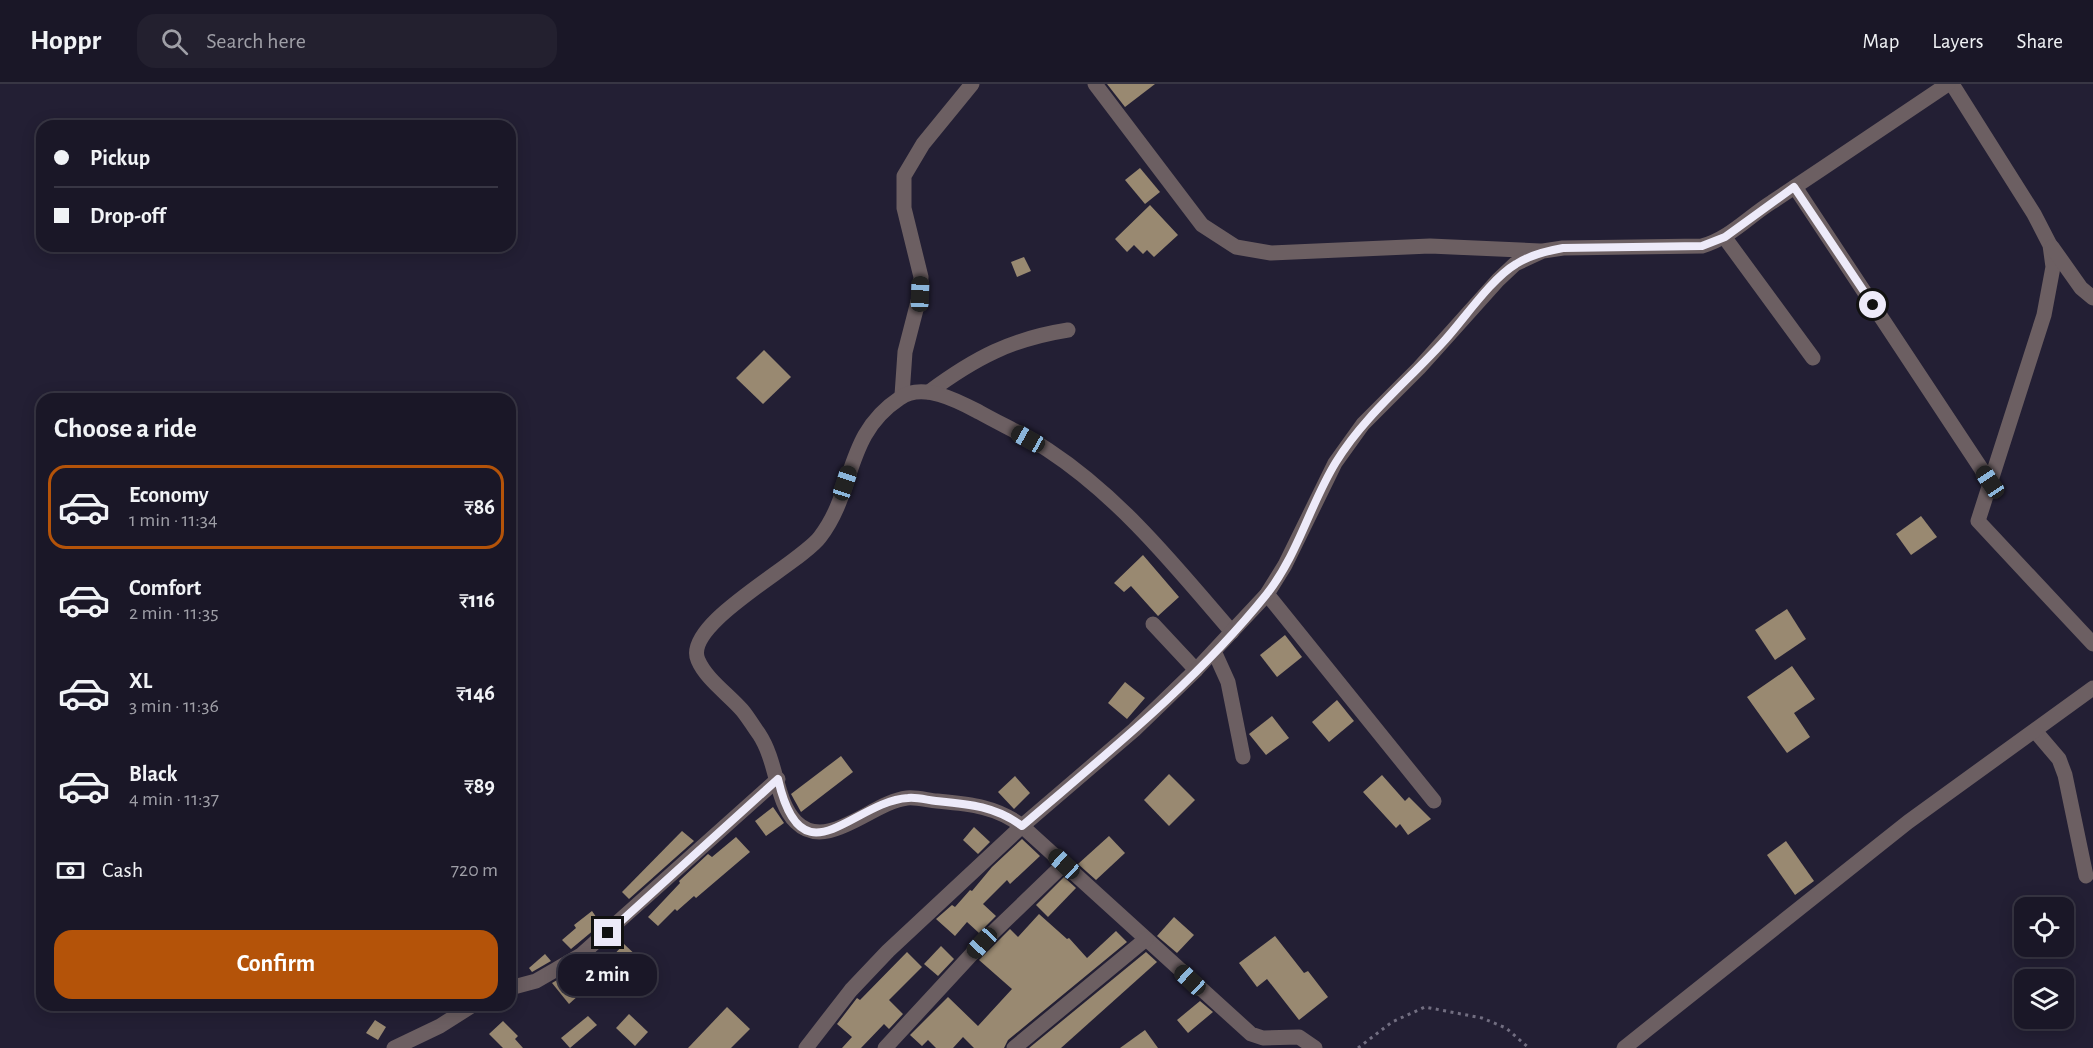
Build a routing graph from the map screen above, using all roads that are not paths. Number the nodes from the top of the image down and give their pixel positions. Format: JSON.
{"nodes":[{"id":1,"x":972,"y":84,"type":"edge"},
{"id":2,"x":1095,"y":84,"type":"edge"},
{"id":3,"x":1950,"y":84,"type":"edge"},
{"id":4,"x":1794,"y":187,"type":"junction"},
{"id":5,"x":1725,"y":237,"type":"junction"},
{"id":6,"x":2050,"y":245,"type":"junction"},
{"id":7,"x":1543,"y":251,"type":"junction"},
{"id":8,"x":2093,"y":298,"type":"edge"},
{"id":9,"x":1068,"y":330,"type":"dead end"},
{"id":10,"x":1813,"y":358,"type":"dead end"},
{"id":11,"x":929,"y":392,"type":"junction"},
{"id":12,"x":902,"y":395,"type":"junction"},
{"id":13,"x":1990,"y":482,"type":"junction"},
{"id":14,"x":1267,"y":594,"type":"junction"},
{"id":15,"x":1153,"y":624,"type":"dead end"},
{"id":16,"x":1232,"y":632,"type":"junction"},
{"id":17,"x":2093,"y":644,"type":"edge"},
{"id":18,"x":1214,"y":651,"type":"junction"},
{"id":19,"x":1196,"y":670,"type":"junction"},
{"id":20,"x":2093,"y":688,"type":"edge"},
{"id":21,"x":2035,"y":731,"type":"junction"},
{"id":22,"x":1243,"y":757,"type":"dead end"},
{"id":23,"x":778,"y":779,"type":"junction"},
{"id":24,"x":1434,"y":801,"type":"dead end"},
{"id":25,"x":1022,"y":826,"type":"junction"},
{"id":26,"x":1064,"y":864,"type":"junction"},
{"id":27,"x":2086,"y":876,"type":"dead end"},
{"id":28,"x":1146,"y":939,"type":"junction"},
{"id":29,"x":516,"y":986,"type":"edge"},
{"id":30,"x":464,"y":1011,"type":"edge"},
{"id":31,"x":1627,"y":1047,"type":"edge"},
{"id":32,"x":394,"y":1048,"type":"edge"},
{"id":33,"x":806,"y":1048,"type":"edge"},
{"id":34,"x":885,"y":1048,"type":"edge"},
{"id":35,"x":1014,"y":1048,"type":"edge"},
{"id":36,"x":1315,"y":1048,"type":"edge"}],
"edges":[{"from":1,"to":12,"type":"street"},
{"from":2,"to":7,"type":"street"},
{"from":3,"to":4,"type":"street"},
{"from":3,"to":6,"type":"street"},
{"from":4,"to":5,"type":"street"},
{"from":4,"to":13,"type":"street"},
{"from":5,"to":7,"type":"street"},
{"from":5,"to":10,"type":"street"},
{"from":6,"to":8,"type":"street"},
{"from":6,"to":13,"type":"street"},
{"from":7,"to":14,"type":"street"},
{"from":9,"to":11,"type":"street"},
{"from":11,"to":12,"type":"street"},
{"from":11,"to":16,"type":"street"},
{"from":12,"to":23,"type":"street"},
{"from":13,"to":17,"type":"street"},
{"from":14,"to":16,"type":"street"},
{"from":14,"to":24,"type":"street"},
{"from":15,"to":19,"type":"street"},
{"from":16,"to":18,"type":"street"},
{"from":18,"to":19,"type":"street"},
{"from":18,"to":22,"type":"street"},
{"from":19,"to":25,"type":"street"},
{"from":20,"to":21,"type":"street"},
{"from":21,"to":27,"type":"street"},
{"from":21,"to":31,"type":"street"},
{"from":23,"to":25,"type":"street"},
{"from":23,"to":29,"type":"street"},
{"from":25,"to":26,"type":"street"},
{"from":25,"to":33,"type":"street"},
{"from":26,"to":28,"type":"street"},
{"from":26,"to":34,"type":"street"},
{"from":28,"to":35,"type":"street"},
{"from":28,"to":36,"type":"street"},
{"from":30,"to":32,"type":"street"}]}
